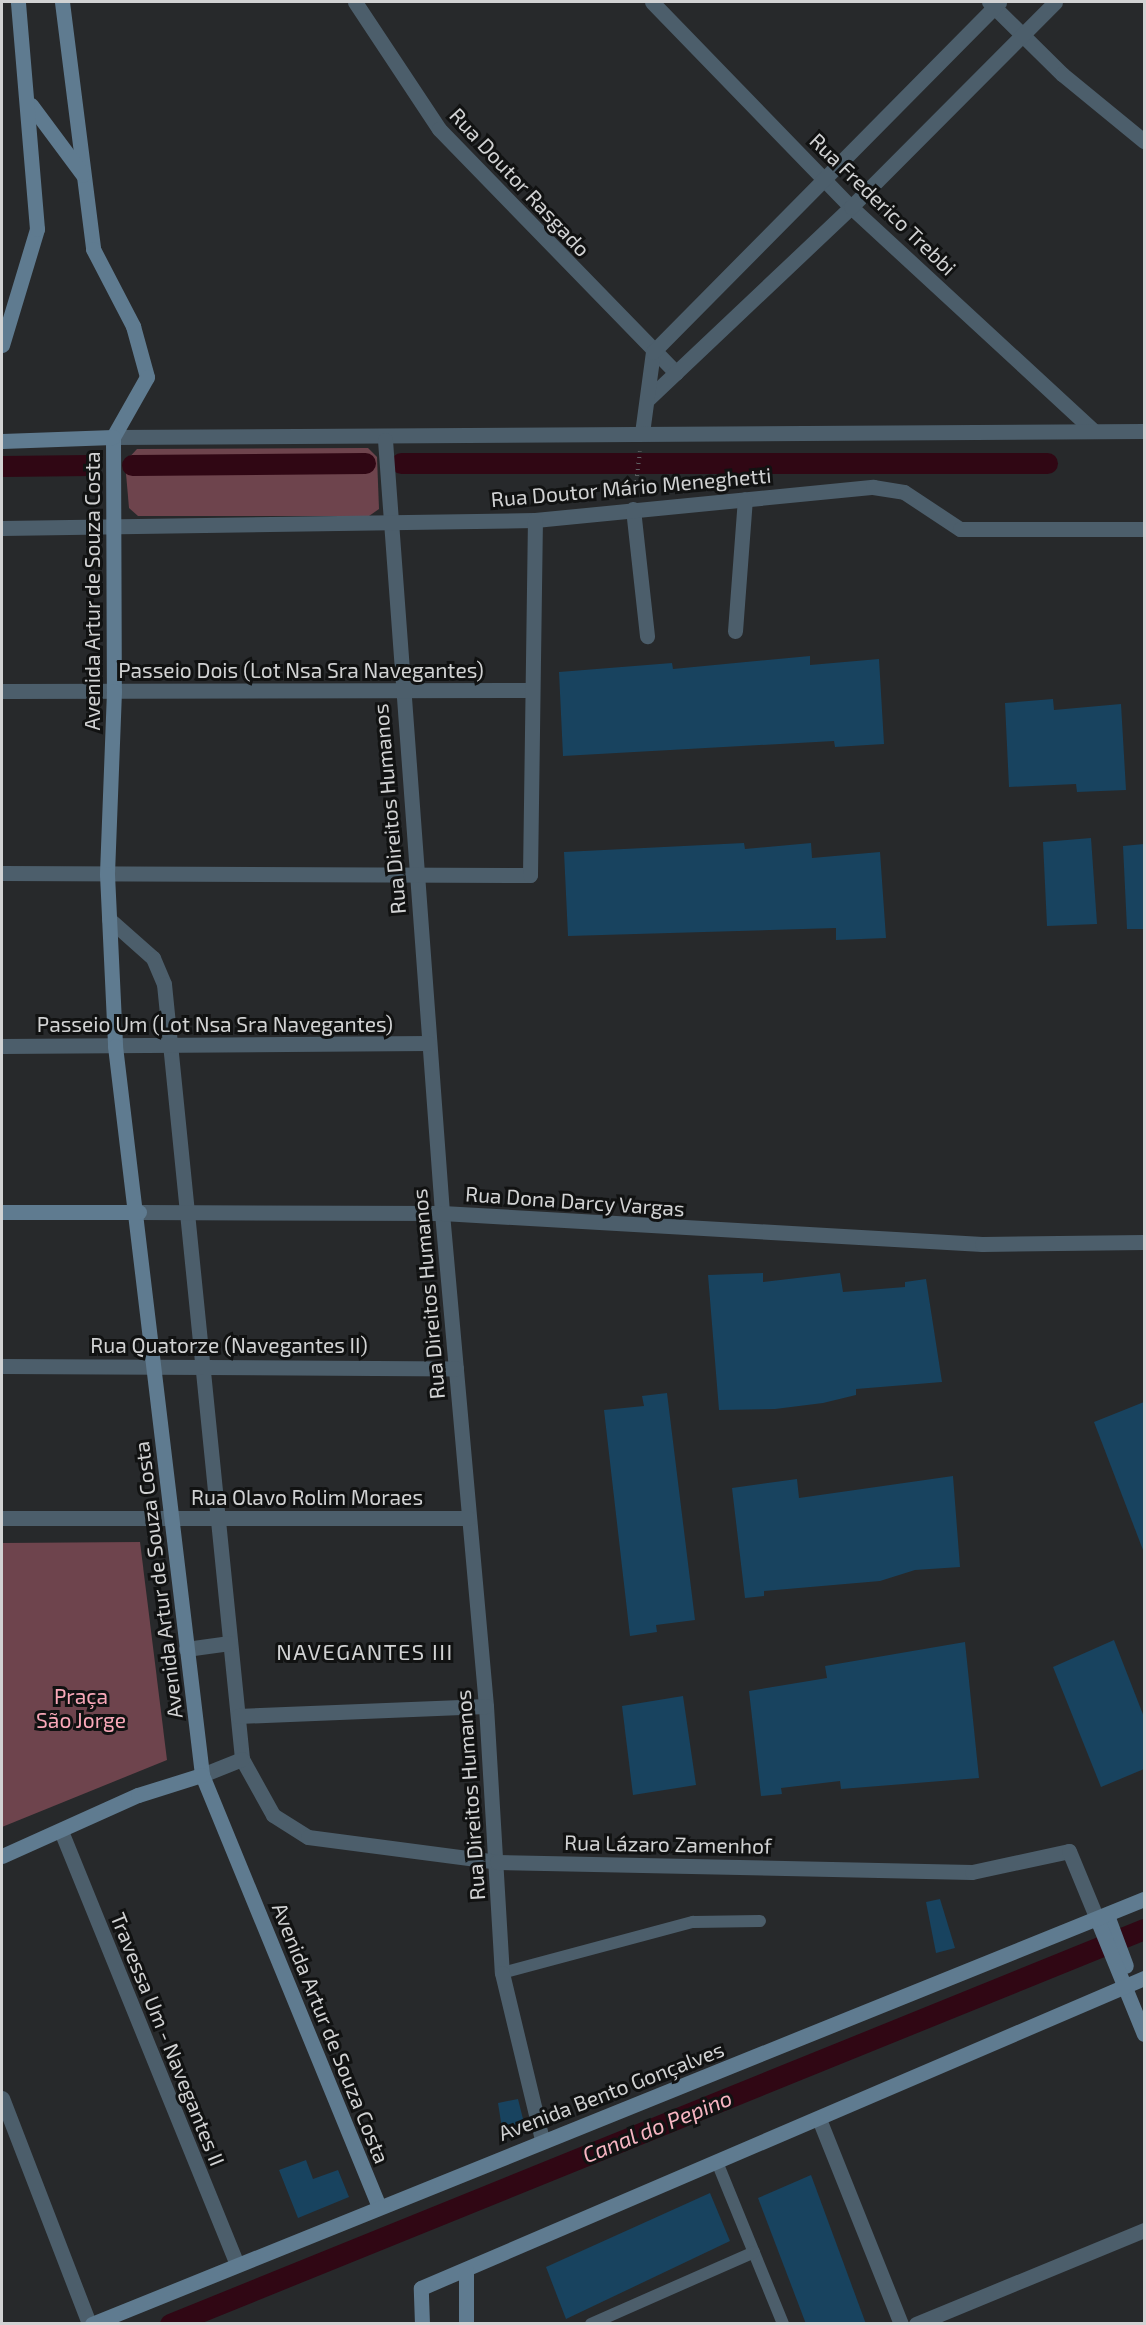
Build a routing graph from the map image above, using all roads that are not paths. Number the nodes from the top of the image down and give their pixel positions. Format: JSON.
{"nodes":[{"id":1,"x":18,"y":2,"type":"edge"},
{"id":2,"x":62,"y":2,"type":"edge"},
{"id":3,"x":355,"y":2,"type":"edge"},
{"id":4,"x":652,"y":2,"type":"edge"},
{"id":5,"x":1055,"y":2,"type":"edge"},
{"id":6,"x":994,"y":3,"type":"edge"},
{"id":7,"x":1023,"y":35,"type":"junction"},
{"id":8,"x":31,"y":105,"type":"junction"},
{"id":9,"x":1144,"y":141,"type":"edge"},
{"id":10,"x":84,"y":176,"type":"junction"},
{"id":11,"x":826,"y":179,"type":"junction"},
{"id":12,"x":851,"y":207,"type":"junction"},
{"id":13,"x":2,"y":345,"type":"edge"},
{"id":14,"x":652,"y":352,"type":"junction"},
{"id":15,"x":676,"y":373,"type":"junction"},
{"id":16,"x":648,"y":399,"type":"junction"},
{"id":17,"x":1093,"y":430,"type":"junction"},
{"id":18,"x":1144,"y":431,"type":"edge"},
{"id":19,"x":642,"y":433,"type":"junction"},
{"id":20,"x":112,"y":438,"type":"junction"},
{"id":21,"x":385,"y":440,"type":"junction"},
{"id":22,"x":2,"y":441,"type":"edge"},
{"id":23,"x":746,"y":499,"type":"junction"},
{"id":24,"x":633,"y":510,"type":"junction"},
{"id":25,"x":536,"y":520,"type":"junction"},
{"id":26,"x":389,"y":522,"type":"junction"},
{"id":27,"x":116,"y":526,"type":"junction"},
{"id":28,"x":2,"y":528,"type":"edge"},
{"id":29,"x":1144,"y":529,"type":"edge"},
{"id":30,"x":735,"y":631,"type":"dead end"},
{"id":31,"x":646,"y":636,"type":"dead end"},
{"id":32,"x":529,"y":690,"type":"junction"},
{"id":33,"x":2,"y":691,"type":"edge"},
{"id":34,"x":114,"y":691,"type":"junction"},
{"id":35,"x":400,"y":692,"type":"junction"},
{"id":36,"x":416,"y":871,"type":"junction"},
{"id":37,"x":2,"y":873,"type":"edge"},
{"id":38,"x":107,"y":874,"type":"junction"},
{"id":39,"x":109,"y":920,"type":"junction"},
{"id":40,"x":428,"y":1043,"type":"junction"},
{"id":41,"x":2,"y":1046,"type":"edge"},
{"id":42,"x":115,"y":1046,"type":"junction"},
{"id":43,"x":2,"y":1212,"type":"edge"},
{"id":44,"x":139,"y":1212,"type":"junction"},
{"id":45,"x":190,"y":1212,"type":"junction"},
{"id":46,"x":442,"y":1213,"type":"junction"},
{"id":47,"x":1144,"y":1242,"type":"edge"},
{"id":48,"x":156,"y":1364,"type":"junction"},
{"id":49,"x":203,"y":1364,"type":"junction"},
{"id":50,"x":2,"y":1366,"type":"edge"},
{"id":51,"x":456,"y":1368,"type":"junction"},
{"id":52,"x":2,"y":1518,"type":"edge"},
{"id":53,"x":170,"y":1518,"type":"junction"},
{"id":54,"x":217,"y":1518,"type":"junction"},
{"id":55,"x":468,"y":1518,"type":"junction"},
{"id":56,"x":230,"y":1643,"type":"junction"},
{"id":57,"x":186,"y":1649,"type":"junction"},
{"id":58,"x":486,"y":1706,"type":"junction"},
{"id":59,"x":238,"y":1716,"type":"junction"},
{"id":60,"x":242,"y":1759,"type":"junction"},
{"id":61,"x":202,"y":1775,"type":"junction"},
{"id":62,"x":61,"y":1831,"type":"junction"},
{"id":63,"x":2,"y":1856,"type":"edge"},
{"id":64,"x":497,"y":1862,"type":"junction"},
{"id":65,"x":1144,"y":1899,"type":"edge"},
{"id":66,"x":1102,"y":1917,"type":"junction"},
{"id":67,"x":760,"y":1921,"type":"dead end"},
{"id":68,"x":502,"y":1973,"type":"junction"},
{"id":69,"x":1130,"y":1979,"type":"edge"},
{"id":70,"x":1144,"y":2034,"type":"edge"},
{"id":71,"x":2,"y":2098,"type":"edge"},
{"id":72,"x":819,"y":2119,"type":"junction"},
{"id":73,"x":542,"y":2139,"type":"junction"},
{"id":74,"x":717,"y":2162,"type":"junction"},
{"id":75,"x":378,"y":2204,"type":"junction"},
{"id":76,"x":1144,"y":2230,"type":"edge"},
{"id":77,"x":754,"y":2252,"type":"junction"},
{"id":78,"x":237,"y":2264,"type":"junction"},
{"id":79,"x":466,"y":2270,"type":"junction"},
{"id":80,"x":91,"y":2324,"type":"edge"},
{"id":81,"x":422,"y":2324,"type":"edge"},
{"id":82,"x":466,"y":2324,"type":"edge"},
{"id":83,"x":591,"y":2324,"type":"edge"},
{"id":84,"x":783,"y":2324,"type":"edge"},
{"id":85,"x":901,"y":2324,"type":"edge"},
{"id":86,"x":916,"y":2324,"type":"edge"}],
"edges":[{"from":1,"to":8,"type":"street","name":"Avenida Artur de Souza Costa"},
{"from":2,"to":10,"type":"street","name":"Avenida Artur de Souza Costa"},
{"from":3,"to":14,"type":"street","name":"Rua Doutor Rasgado"},
{"from":4,"to":11,"type":"street","name":"Rua Frederico Trebbi"},
{"from":5,"to":7,"type":"street"},
{"from":6,"to":7,"type":"street"},
{"from":6,"to":11,"type":"street"},
{"from":7,"to":9,"type":"street"},
{"from":7,"to":12,"type":"street"},
{"from":8,"to":10,"type":"street","name":"Avenida Artur de Souza Costa"},
{"from":8,"to":13,"type":"street","name":"Avenida Artur de Souza Costa"},
{"from":10,"to":20,"type":"street","name":"Avenida Artur de Souza Costa"},
{"from":11,"to":12,"type":"street","name":"Rua Frederico Trebbi"},
{"from":11,"to":14,"type":"street"},
{"from":12,"to":15,"type":"street"},
{"from":12,"to":17,"type":"street","name":"Rua Frederico Trebbi"},
{"from":14,"to":15,"type":"street","name":"Rua Doutor Rasgado"},
{"from":14,"to":16,"type":"street"},
{"from":15,"to":16,"type":"street"},
{"from":16,"to":19,"type":"street"},
{"from":17,"to":18,"type":"street","name":"Rua Doutor Mário Meneghetti"},
{"from":17,"to":19,"type":"street","name":"Rua Doutor Mário Meneghetti"},
{"from":19,"to":21,"type":"street","name":"Rua Doutor Mário Meneghetti"},
{"from":20,"to":21,"type":"street","name":"Rua Doutor Mário Meneghetti"},
{"from":20,"to":22,"type":"street","name":"Rua Doutor Mário Meneghetti"},
{"from":20,"to":27,"type":"street","name":"Avenida Artur de Souza Costa"},
{"from":21,"to":26,"type":"street","name":"Rua Direitos Humanos"},
{"from":23,"to":24,"type":"street","name":"Rua Doutor Mário Meneghetti"},
{"from":23,"to":29,"type":"street","name":"Rua Doutor Mário Meneghetti"},
{"from":23,"to":30,"type":"street"},
{"from":24,"to":25,"type":"street","name":"Rua Doutor Mário Meneghetti"},
{"from":24,"to":31,"type":"street"},
{"from":25,"to":26,"type":"street","name":"Rua Doutor Mário Meneghetti"},
{"from":25,"to":32,"type":"street"},
{"from":26,"to":27,"type":"street","name":"Rua Doutor Mário Meneghetti"},
{"from":26,"to":35,"type":"street","name":"Rua Direitos Humanos"},
{"from":27,"to":28,"type":"street","name":"Rua Doutor Mário Meneghetti"},
{"from":27,"to":34,"type":"street","name":"Avenida Artur de Souza Costa"},
{"from":32,"to":35,"type":"street","name":"Passeio Dois (Lot Nsa Sra Navegantes)"},
{"from":32,"to":36,"type":"street"},
{"from":33,"to":34,"type":"street","name":"Passeio Dois (Lot Nsa Sra Navegantes)"},
{"from":34,"to":35,"type":"street","name":"Passeio Dois (Lot Nsa Sra Navegantes)"},
{"from":34,"to":38,"type":"street","name":"Avenida Artur de Souza Costa"},
{"from":35,"to":36,"type":"street","name":"Rua Direitos Humanos"},
{"from":36,"to":38,"type":"street"},
{"from":36,"to":40,"type":"street","name":"Rua Direitos Humanos"},
{"from":37,"to":38,"type":"street"},
{"from":38,"to":39,"type":"street","name":"Avenida Artur de Souza Costa"},
{"from":39,"to":42,"type":"street","name":"Avenida Artur de Souza Costa"},
{"from":39,"to":45,"type":"street"},
{"from":40,"to":42,"type":"street","name":"Passeio Um (Lot Nsa Sra Navegantes)"},
{"from":40,"to":46,"type":"street","name":"Rua Direitos Humanos"},
{"from":41,"to":42,"type":"street","name":"Passeio Um (Lot Nsa Sra Navegantes)"},
{"from":42,"to":44,"type":"street","name":"Avenida Artur de Souza Costa"},
{"from":43,"to":44,"type":"street","name":"Rua Dona Darcy Vargas"},
{"from":44,"to":45,"type":"street","name":"Rua Dona Darcy Vargas"},
{"from":44,"to":48,"type":"street","name":"Avenida Artur de Souza Costa"},
{"from":45,"to":46,"type":"street","name":"Rua Dona Darcy Vargas"},
{"from":45,"to":49,"type":"street"},
{"from":46,"to":47,"type":"street","name":"Rua Dona Darcy Vargas"},
{"from":46,"to":51,"type":"street","name":"Rua Direitos Humanos"},
{"from":48,"to":49,"type":"street","name":"Rua Quatorze (Navegantes II)"},
{"from":48,"to":50,"type":"street","name":"Rua Quatorze (Navegantes II)"},
{"from":48,"to":53,"type":"street","name":"Avenida Artur de Souza Costa"},
{"from":49,"to":51,"type":"street","name":"Rua Quatorze (Navegantes II)"},
{"from":49,"to":54,"type":"street"},
{"from":51,"to":55,"type":"street","name":"Rua Direitos Humanos"},
{"from":52,"to":53,"type":"street","name":"Rua Olavo Rolim Moraes"},
{"from":53,"to":54,"type":"street","name":"Rua Olavo Rolim Moraes"},
{"from":53,"to":57,"type":"street","name":"Avenida Artur de Souza Costa"},
{"from":54,"to":55,"type":"street","name":"Rua Olavo Rolim Moraes"},
{"from":54,"to":56,"type":"street"},
{"from":55,"to":58,"type":"street","name":"Rua Direitos Humanos"},
{"from":56,"to":57,"type":"street"},
{"from":56,"to":59,"type":"street"},
{"from":57,"to":61,"type":"street","name":"Avenida Artur de Souza Costa"},
{"from":58,"to":59,"type":"street"},
{"from":58,"to":64,"type":"street","name":"Rua Direitos Humanos"},
{"from":59,"to":60,"type":"street"},
{"from":60,"to":61,"type":"street"},
{"from":60,"to":64,"type":"street","name":"Rua Lázaro Zamenhof"},
{"from":61,"to":62,"type":"street"},
{"from":61,"to":75,"type":"street","name":"Avenida Artur de Souza Costa"},
{"from":62,"to":63,"type":"street"},
{"from":62,"to":78,"type":"street","name":"Travessa Um - Navegantes II"},
{"from":64,"to":66,"type":"street","name":"Rua Lázaro Zamenhof"},
{"from":64,"to":68,"type":"street","name":"Rua Direitos Humanos"},
{"from":65,"to":66,"type":"street","name":"Avenida Bento Gonçalves"},
{"from":66,"to":69,"type":"street"},
{"from":66,"to":73,"type":"street","name":"Avenida Bento Gonçalves"},
{"from":67,"to":68,"type":"lane"},
{"from":68,"to":73,"type":"street","name":"Rua Direitos Humanos"},
{"from":69,"to":70,"type":"street"},
{"from":69,"to":72,"type":"street"},
{"from":71,"to":80,"type":"street"},
{"from":72,"to":74,"type":"street"},
{"from":72,"to":85,"type":"street"},
{"from":73,"to":75,"type":"street","name":"Avenida Bento Gonçalves"},
{"from":74,"to":77,"type":"lane"},
{"from":74,"to":79,"type":"street"},
{"from":75,"to":78,"type":"street","name":"Avenida Bento Gonçalves"},
{"from":76,"to":86,"type":"street"},
{"from":77,"to":83,"type":"lane"},
{"from":77,"to":84,"type":"lane"},
{"from":78,"to":80,"type":"street","name":"Avenida Bento Gonçalves"},
{"from":79,"to":81,"type":"street"},
{"from":79,"to":82,"type":"street"}]}
